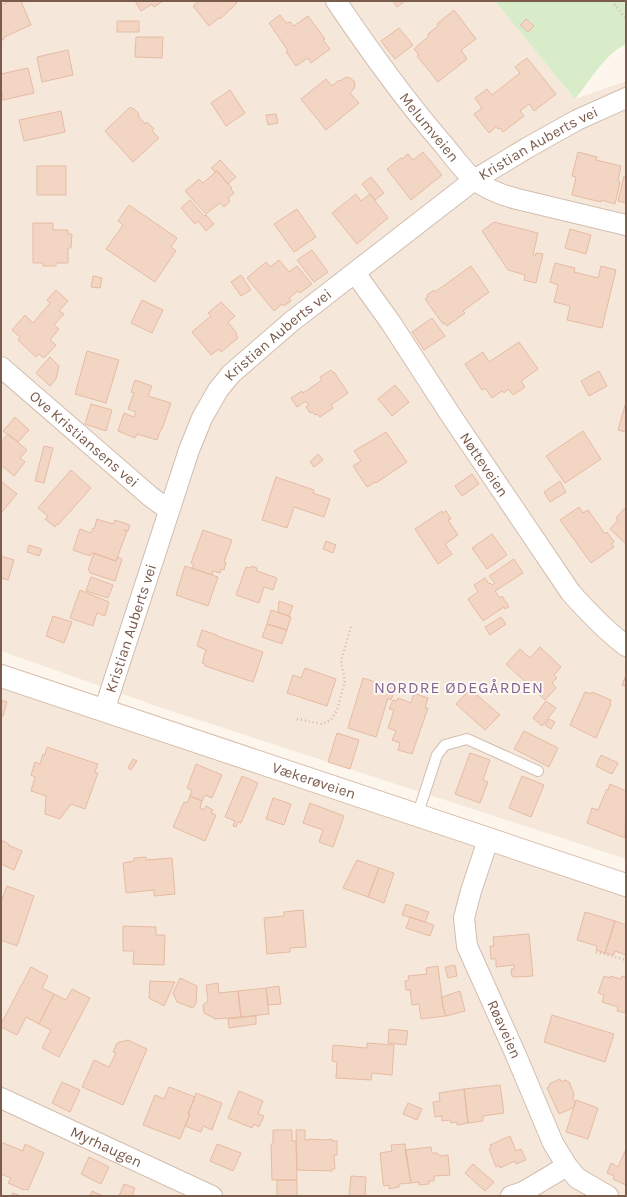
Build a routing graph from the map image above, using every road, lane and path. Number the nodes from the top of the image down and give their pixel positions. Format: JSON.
{"nodes":[{"id":1,"x":336,"y":1,"type":"edge"},
{"id":2,"x":612,"y":1,"type":"edge"},
{"id":3,"x":626,"y":19,"type":"edge"},
{"id":4,"x":626,"y":98,"type":"edge"},
{"id":5,"x":474,"y":180,"type":"junction"},
{"id":6,"x":626,"y":225,"type":"edge"},
{"id":7,"x":355,"y":273,"type":"junction"},
{"id":8,"x":1,"y":367,"type":"edge"},
{"id":9,"x":169,"y":510,"type":"junction"},
{"id":10,"x":351,"y":627,"type":"dead end"},
{"id":11,"x":626,"y":646,"type":"edge"},
{"id":12,"x":1,"y":676,"type":"edge"},
{"id":13,"x":104,"y":711,"type":"junction"},
{"id":14,"x":297,"y":719,"type":"dead end"},
{"id":15,"x":538,"y":771,"type":"dead end"},
{"id":16,"x":417,"y":816,"type":"junction"},
{"id":17,"x":488,"y":840,"type":"junction"},
{"id":18,"x":626,"y":885,"type":"edge"},
{"id":19,"x":596,"y":952,"type":"dead end"},
{"id":20,"x":626,"y":960,"type":"edge"},
{"id":21,"x":1,"y":1098,"type":"edge"},
{"id":22,"x":566,"y":1166,"type":"junction"},
{"id":23,"x":212,"y":1196,"type":"edge"},
{"id":24,"x":511,"y":1196,"type":"edge"},
{"id":25,"x":608,"y":1196,"type":"edge"}],
"edges":[{"from":1,"to":5,"type":"street","name":"Melumveien"},
{"from":2,"to":3,"type":"path"},
{"from":4,"to":5,"type":"street","name":"Kristian Auberts vei"},
{"from":5,"to":6,"type":"street","name":"Melumveien"},
{"from":5,"to":7,"type":"street","name":"Kristian Auberts vei"},
{"from":7,"to":9,"type":"street","name":"Kristian Auberts vei"},
{"from":7,"to":11,"type":"street","name":"Nøtteveien"},
{"from":8,"to":9,"type":"street","name":"Ove Kristiansens vei"},
{"from":9,"to":13,"type":"street","name":"Kristian Auberts vei"},
{"from":10,"to":14,"type":"path"},
{"from":12,"to":13,"type":"main road","name":"Vækerøveien"},
{"from":13,"to":16,"type":"main road","name":"Vækerøveien"},
{"from":15,"to":16,"type":"lane"},
{"from":16,"to":17,"type":"main road","name":"Vækerøveien"},
{"from":17,"to":18,"type":"main road","name":"Vækerøveien"},
{"from":17,"to":22,"type":"street","name":"Røaveien"},
{"from":19,"to":20,"type":"path"},
{"from":21,"to":23,"type":"street","name":"Myrhaugen"},
{"from":22,"to":24,"type":"street"},
{"from":22,"to":25,"type":"street","name":"Røaveien"}]}
